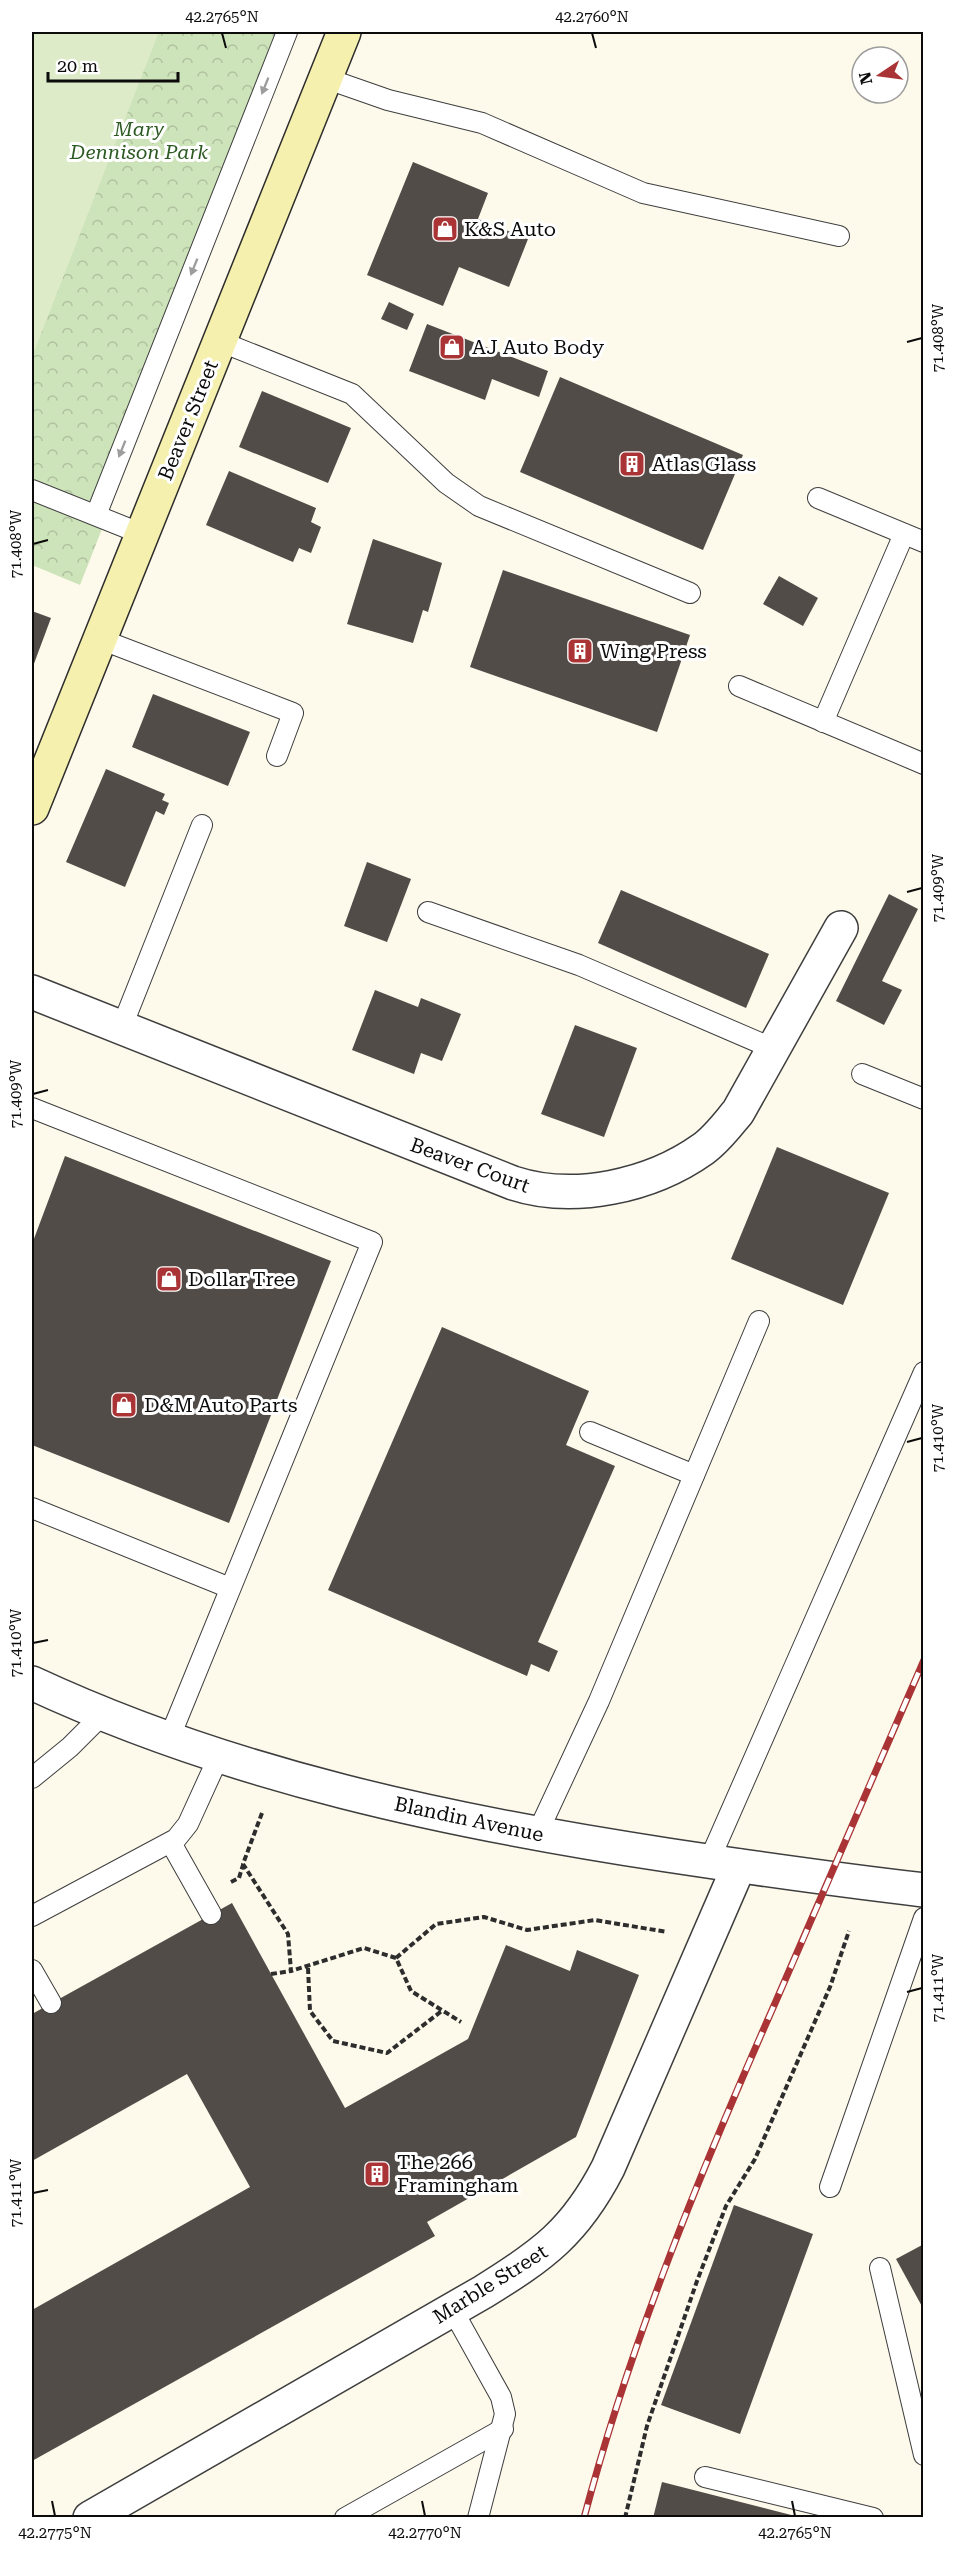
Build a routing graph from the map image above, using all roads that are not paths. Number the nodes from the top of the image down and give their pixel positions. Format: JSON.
{"nodes":[{"id":1,"x":287,"y":32,"type":"edge"},
{"id":2,"x":344,"y":32,"type":"edge"},
{"id":3,"x":325,"y":78,"type":"junction"},
{"id":4,"x":839,"y":236,"type":"dead end"},
{"id":5,"x":219,"y":341,"type":"junction"},
{"id":6,"x":32,"y":490,"type":"edge"},
{"id":7,"x":818,"y":498,"type":"dead end"},
{"id":8,"x":96,"y":515,"type":"junction"},
{"id":9,"x":142,"y":534,"type":"junction"},
{"id":10,"x":904,"y":534,"type":"junction"},
{"id":11,"x":924,"y":542,"type":"edge"},
{"id":12,"x":690,"y":593,"type":"dead end"},
{"id":13,"x":100,"y":639,"type":"junction"},
{"id":14,"x":739,"y":686,"type":"dead end"},
{"id":15,"x":823,"y":722,"type":"junction"},
{"id":16,"x":277,"y":756,"type":"dead end"},
{"id":17,"x":924,"y":764,"type":"edge"},
{"id":18,"x":32,"y":808,"type":"edge"},
{"id":19,"x":202,"y":825,"type":"dead end"},
{"id":20,"x":428,"y":912,"type":"dead end"},
{"id":21,"x":841,"y":928,"type":"dead end"},
{"id":22,"x":32,"y":992,"type":"edge"},
{"id":23,"x":120,"y":1029,"type":"junction"},
{"id":24,"x":774,"y":1048,"type":"junction"},
{"id":25,"x":862,"y":1074,"type":"dead end"},
{"id":26,"x":924,"y":1099,"type":"edge"},
{"id":27,"x":32,"y":1108,"type":"edge"},
{"id":28,"x":759,"y":1321,"type":"dead end"},
{"id":29,"x":924,"y":1371,"type":"edge"},
{"id":30,"x":590,"y":1432,"type":"dead end"},
{"id":31,"x":694,"y":1475,"type":"junction"},
{"id":32,"x":32,"y":1508,"type":"edge"},
{"id":33,"x":230,"y":1588,"type":"junction"},
{"id":34,"x":32,"y":1683,"type":"edge"},
{"id":35,"x":104,"y":1713,"type":"junction"},
{"id":36,"x":169,"y":1739,"type":"junction"},
{"id":37,"x":219,"y":1756,"type":"junction"},
{"id":38,"x":32,"y":1778,"type":"edge"},
{"id":39,"x":537,"y":1834,"type":"junction"},
{"id":40,"x":171,"y":1843,"type":"junction"},
{"id":41,"x":724,"y":1864,"type":"junction"},
{"id":42,"x":924,"y":1890,"type":"edge"},
{"id":43,"x":211,"y":1914,"type":"dead end"},
{"id":44,"x":32,"y":1916,"type":"edge"},
{"id":45,"x":924,"y":1918,"type":"edge"},
{"id":46,"x":32,"y":1970,"type":"edge"},
{"id":47,"x":51,"y":2003,"type":"dead end"},
{"id":48,"x":830,"y":2187,"type":"dead end"},
{"id":49,"x":880,"y":2268,"type":"dead end"},
{"id":50,"x":452,"y":2309,"type":"junction"},
{"id":51,"x":503,"y":2429,"type":"junction"},
{"id":52,"x":924,"y":2455,"type":"edge"},
{"id":53,"x":705,"y":2477,"type":"dead end"},
{"id":54,"x":92,"y":2517,"type":"edge"},
{"id":55,"x":345,"y":2517,"type":"edge"},
{"id":56,"x":478,"y":2517,"type":"edge"},
{"id":57,"x":873,"y":2517,"type":"edge"}],
"edges":[{"from":1,"to":8,"type":"lane","one_way":true},
{"from":2,"to":3,"type":"main road","name":"Beaver Street"},
{"from":3,"to":4,"type":"lane"},
{"from":3,"to":5,"type":"main road","name":"Beaver Street"},
{"from":5,"to":9,"type":"main road","name":"Beaver Street"},
{"from":5,"to":12,"type":"lane"},
{"from":6,"to":8,"type":"lane"},
{"from":7,"to":10,"type":"lane"},
{"from":8,"to":9,"type":"lane"},
{"from":9,"to":13,"type":"main road","name":"Beaver Street"},
{"from":10,"to":11,"type":"lane"},
{"from":10,"to":15,"type":"lane"},
{"from":13,"to":16,"type":"lane"},
{"from":13,"to":18,"type":"main road","name":"Beaver Street"},
{"from":14,"to":15,"type":"lane"},
{"from":15,"to":17,"type":"lane"},
{"from":19,"to":23,"type":"lane"},
{"from":20,"to":24,"type":"lane"},
{"from":21,"to":24,"type":"street","name":"Beaver Court"},
{"from":22,"to":23,"type":"street","name":"Beaver Court"},
{"from":23,"to":24,"type":"street","name":"Beaver Court"},
{"from":25,"to":26,"type":"lane"},
{"from":27,"to":33,"type":"lane"},
{"from":28,"to":31,"type":"lane"},
{"from":29,"to":41,"type":"lane"},
{"from":30,"to":31,"type":"lane"},
{"from":31,"to":39,"type":"lane"},
{"from":32,"to":33,"type":"lane"},
{"from":33,"to":36,"type":"lane"},
{"from":34,"to":35,"type":"street","name":"Blandin Avenue"},
{"from":35,"to":36,"type":"street","name":"Blandin Avenue"},
{"from":35,"to":38,"type":"lane"},
{"from":36,"to":37,"type":"street","name":"Blandin Avenue"},
{"from":37,"to":39,"type":"street","name":"Blandin Avenue"},
{"from":37,"to":40,"type":"lane"},
{"from":39,"to":41,"type":"street","name":"Blandin Avenue"},
{"from":40,"to":43,"type":"lane"},
{"from":40,"to":44,"type":"lane"},
{"from":41,"to":42,"type":"street","name":"Blandin Avenue"},
{"from":41,"to":50,"type":"street","name":"Marble Street"},
{"from":45,"to":48,"type":"lane"},
{"from":46,"to":47,"type":"lane"},
{"from":49,"to":52,"type":"lane"},
{"from":50,"to":51,"type":"lane"},
{"from":50,"to":54,"type":"street","name":"Marble Street"},
{"from":51,"to":55,"type":"lane"},
{"from":51,"to":56,"type":"lane"},
{"from":53,"to":57,"type":"lane"}]}
